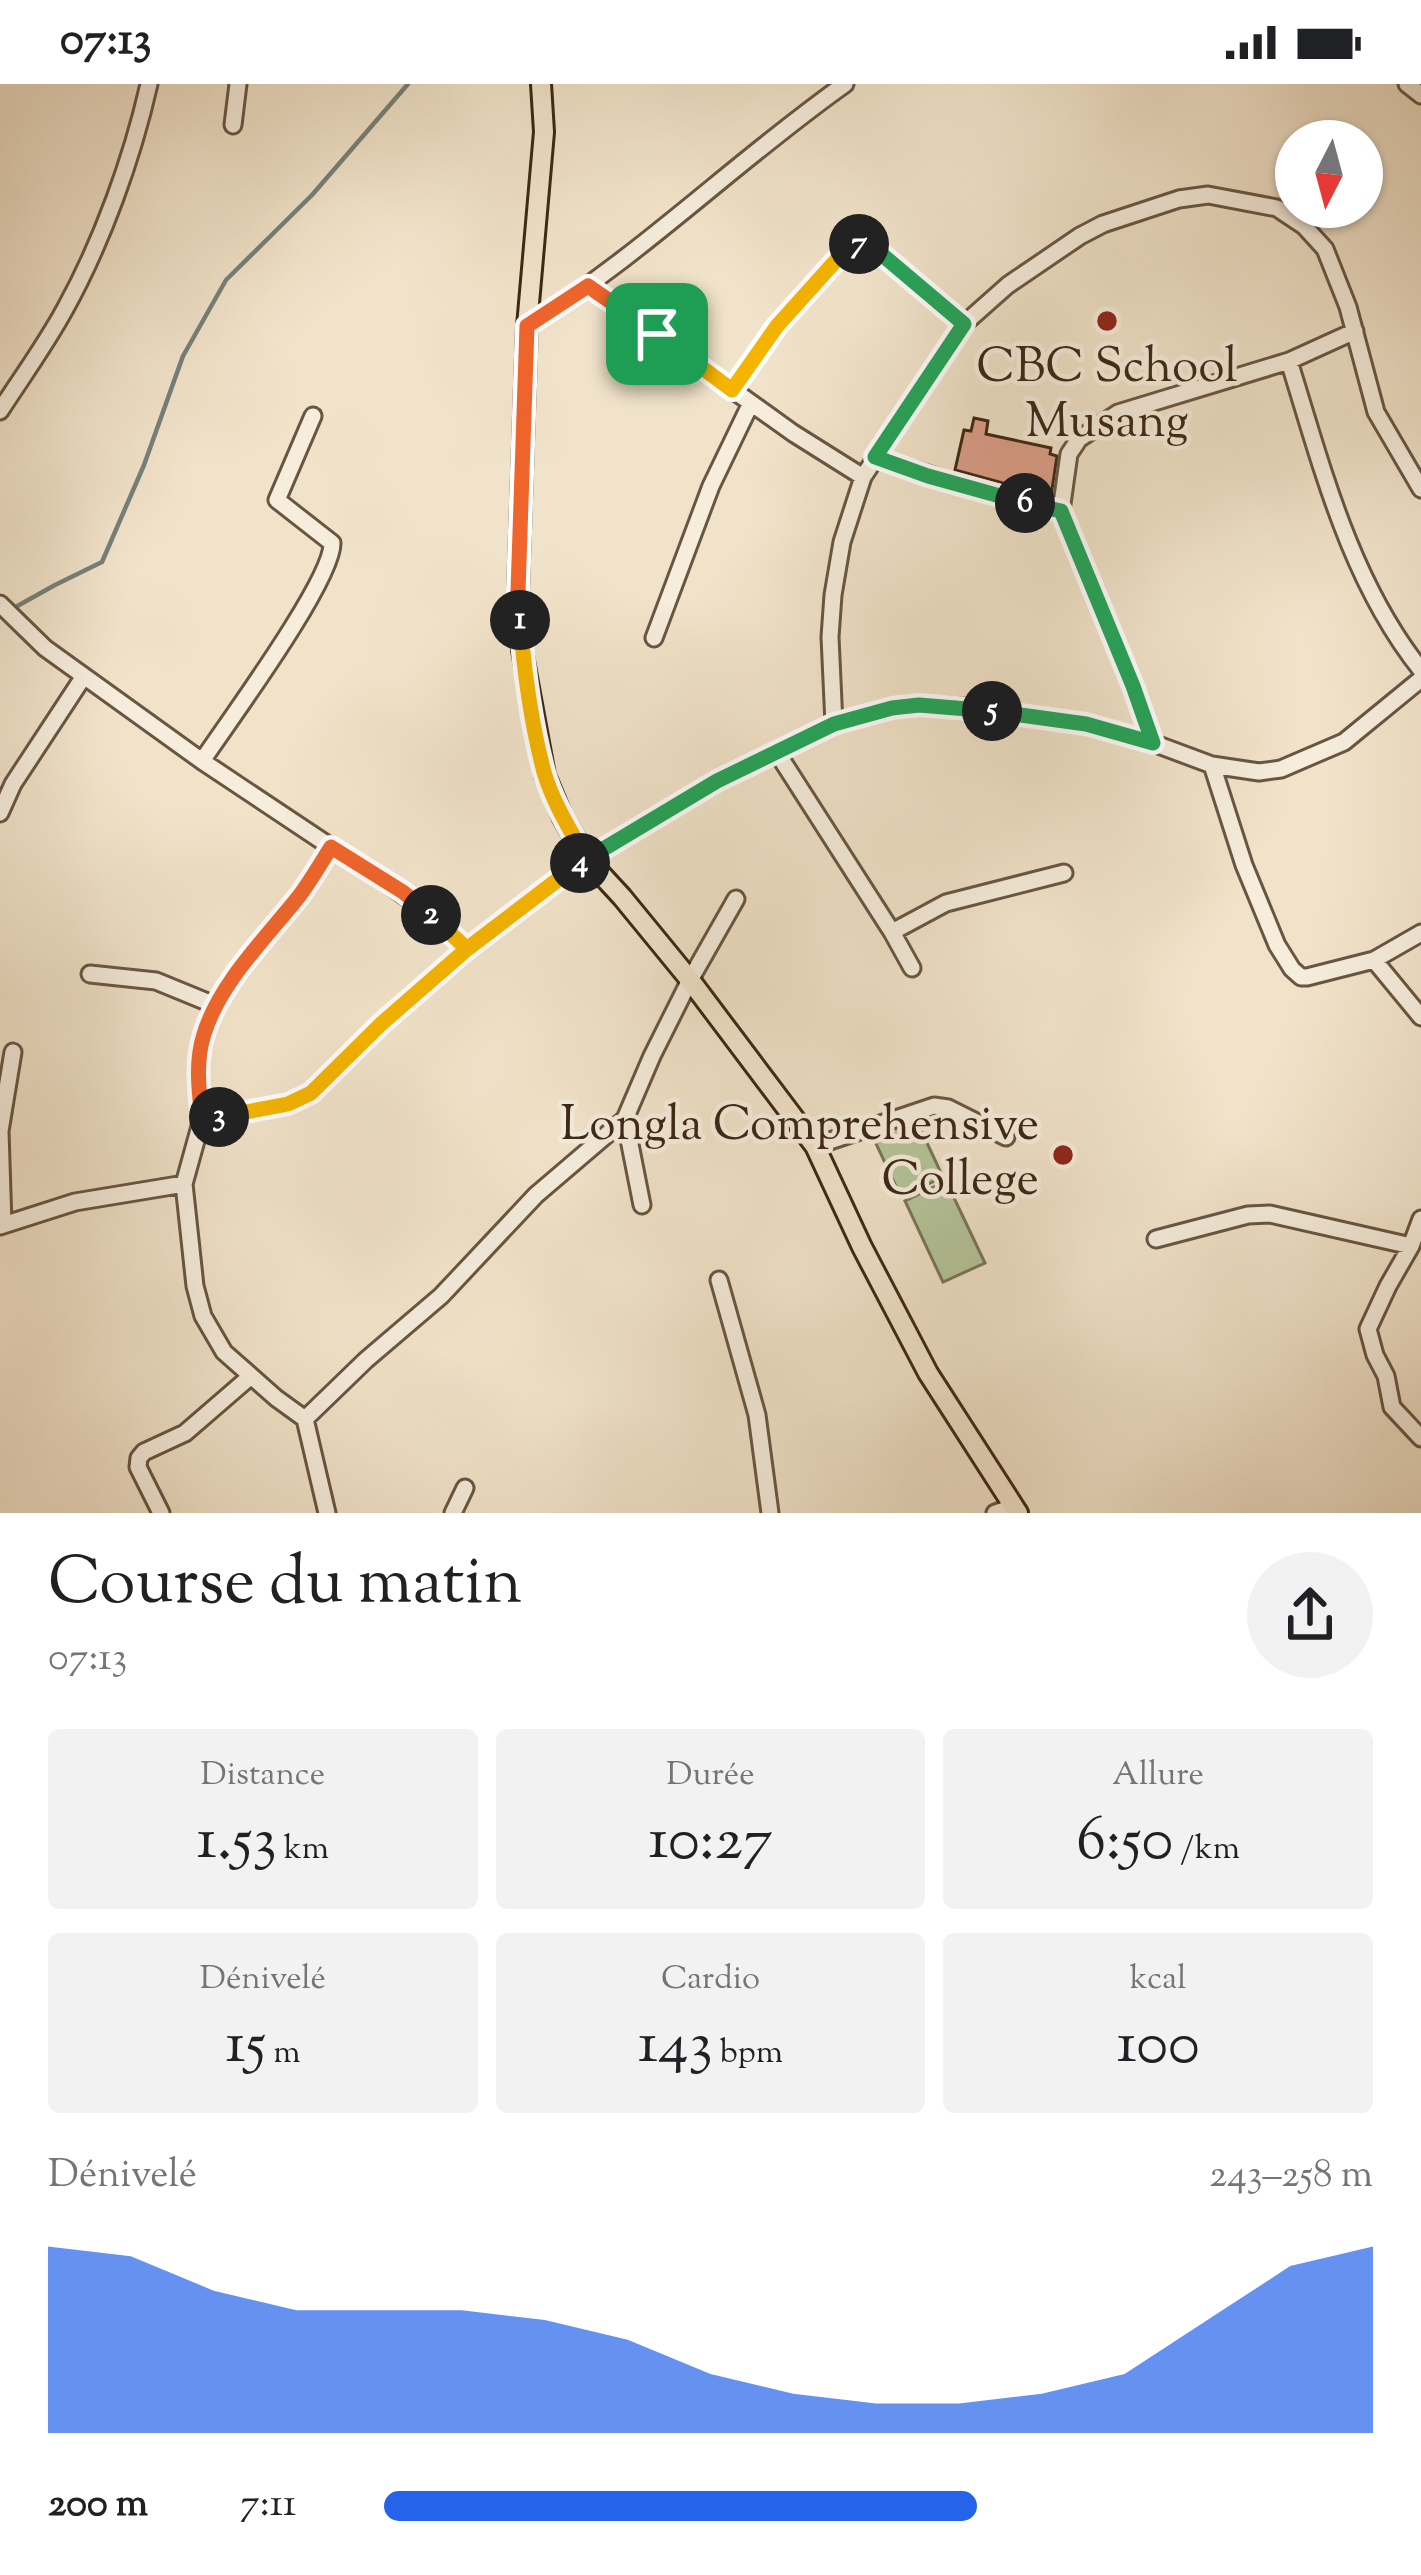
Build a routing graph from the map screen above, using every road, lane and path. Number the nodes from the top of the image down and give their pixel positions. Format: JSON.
{"nodes":[{"id":1,"x":149,"y":84,"type":"edge"},
{"id":2,"x":238,"y":84,"type":"edge"},
{"id":3,"x":542,"y":84,"type":"edge"},
{"id":4,"x":845,"y":84,"type":"edge"},
{"id":5,"x":1407,"y":84,"type":"edge"},
{"id":6,"x":1421,"y":95,"type":"edge"},
{"id":7,"x":233,"y":125,"type":"dead end"},
{"id":8,"x":588,"y":286,"type":"junction"},
{"id":9,"x":964,"y":324,"type":"junction"},
{"id":10,"x":527,"y":326,"type":"junction"},
{"id":11,"x":1354,"y":332,"type":"junction"},
{"id":12,"x":1289,"y":361,"type":"junction"},
{"id":13,"x":732,"y":390,"type":"junction"},
{"id":14,"x":751,"y":404,"type":"junction"},
{"id":15,"x":0,"y":411,"type":"edge"},
{"id":16,"x":314,"y":416,"type":"dead end"},
{"id":17,"x":875,"y":457,"type":"junction"},
{"id":18,"x":863,"y":477,"type":"junction"},
{"id":19,"x":1421,"y":489,"type":"edge"},
{"id":20,"x":1061,"y":511,"type":"junction"},
{"id":21,"x":0,"y":604,"type":"edge"},
{"id":22,"x":654,"y":638,"type":"dead end"},
{"id":23,"x":1421,"y":670,"type":"edge"},
{"id":24,"x":84,"y":676,"type":"junction"},
{"id":25,"x":1418,"y":688,"type":"edge"},
{"id":26,"x":834,"y":724,"type":"junction"},
{"id":27,"x":1153,"y":743,"type":"junction"},
{"id":28,"x":776,"y":751,"type":"junction"},
{"id":29,"x":202,"y":761,"type":"junction"},
{"id":30,"x":1212,"y":765,"type":"junction"},
{"id":31,"x":0,"y":813,"type":"edge"},
{"id":32,"x":331,"y":847,"type":"junction"},
{"id":33,"x":586,"y":858,"type":"junction"},
{"id":34,"x":1064,"y":873,"type":"dead end"},
{"id":35,"x":736,"y":899,"type":"dead end"},
{"id":36,"x":892,"y":932,"type":"junction"},
{"id":37,"x":1421,"y":933,"type":"edge"},
{"id":38,"x":467,"y":949,"type":"junction"},
{"id":39,"x":1374,"y":960,"type":"junction"},
{"id":40,"x":912,"y":968,"type":"dead end"},
{"id":41,"x":90,"y":974,"type":"dead end"},
{"id":42,"x":690,"y":980,"type":"junction"},
{"id":43,"x":217,"y":1006,"type":"junction"},
{"id":44,"x":1421,"y":1017,"type":"edge"},
{"id":45,"x":13,"y":1052,"type":"dead end"},
{"id":46,"x":202,"y":1119,"type":"junction"},
{"id":47,"x":626,"y":1119,"type":"junction"},
{"id":48,"x":1006,"y":1136,"type":"dead end"},
{"id":49,"x":815,"y":1146,"type":"junction"},
{"id":50,"x":184,"y":1184,"type":"junction"},
{"id":51,"x":642,"y":1205,"type":"dead end"},
{"id":52,"x":1421,"y":1220,"type":"edge"},
{"id":53,"x":2,"y":1225,"type":"edge"},
{"id":54,"x":1156,"y":1240,"type":"dead end"},
{"id":55,"x":1412,"y":1246,"type":"junction"},
{"id":56,"x":719,"y":1280,"type":"dead end"},
{"id":57,"x":251,"y":1376,"type":"junction"},
{"id":58,"x":305,"y":1419,"type":"junction"},
{"id":59,"x":1421,"y":1438,"type":"edge"},
{"id":60,"x":465,"y":1488,"type":"dead end"},
{"id":61,"x":1008,"y":1511,"type":"edge"},
{"id":62,"x":159,"y":1512,"type":"edge"},
{"id":63,"x":327,"y":1513,"type":"edge"},
{"id":64,"x":453,"y":1513,"type":"edge"},
{"id":65,"x":770,"y":1513,"type":"edge"}],
"edges":[{"from":1,"to":15,"type":"street"},
{"from":2,"to":7,"type":"street"},
{"from":3,"to":10,"type":"main road"},
{"from":4,"to":8,"type":"street"},
{"from":5,"to":6,"type":"street"},
{"from":8,"to":10,"type":"street"},
{"from":8,"to":13,"type":"street"},
{"from":9,"to":11,"type":"street"},
{"from":9,"to":13,"type":"street"},
{"from":9,"to":17,"type":"street"},
{"from":10,"to":33,"type":"main road"},
{"from":11,"to":12,"type":"street"},
{"from":11,"to":19,"type":"street"},
{"from":12,"to":20,"type":"street"},
{"from":12,"to":23,"type":"street"},
{"from":13,"to":14,"type":"street"},
{"from":14,"to":18,"type":"street"},
{"from":14,"to":22,"type":"street"},
{"from":16,"to":29,"type":"street"},
{"from":17,"to":18,"type":"street"},
{"from":17,"to":20,"type":"street"},
{"from":18,"to":26,"type":"street"},
{"from":20,"to":27,"type":"street"},
{"from":21,"to":24,"type":"street"},
{"from":24,"to":29,"type":"street"},
{"from":24,"to":31,"type":"street"},
{"from":25,"to":30,"type":"street"},
{"from":26,"to":27,"type":"street"},
{"from":26,"to":28,"type":"street"},
{"from":27,"to":30,"type":"street"},
{"from":28,"to":33,"type":"street"},
{"from":28,"to":36,"type":"street"},
{"from":29,"to":32,"type":"street"},
{"from":30,"to":39,"type":"street"},
{"from":32,"to":38,"type":"street"},
{"from":32,"to":43,"type":"street"},
{"from":33,"to":38,"type":"street"},
{"from":33,"to":42,"type":"main road"},
{"from":34,"to":36,"type":"street"},
{"from":35,"to":42,"type":"street"},
{"from":36,"to":40,"type":"street"},
{"from":37,"to":39,"type":"street"},
{"from":38,"to":46,"type":"street"},
{"from":39,"to":44,"type":"street"},
{"from":41,"to":43,"type":"street"},
{"from":42,"to":47,"type":"street"},
{"from":42,"to":49,"type":"main road"},
{"from":43,"to":46,"type":"street"},
{"from":45,"to":53,"type":"street"},
{"from":46,"to":50,"type":"street"},
{"from":47,"to":51,"type":"street"},
{"from":47,"to":58,"type":"street"},
{"from":48,"to":49,"type":"street"},
{"from":49,"to":61,"type":"main road"},
{"from":50,"to":53,"type":"street"},
{"from":50,"to":57,"type":"street"},
{"from":52,"to":55,"type":"street"},
{"from":54,"to":55,"type":"street"},
{"from":55,"to":59,"type":"street"},
{"from":56,"to":65,"type":"street"},
{"from":57,"to":58,"type":"street"},
{"from":57,"to":62,"type":"street"},
{"from":58,"to":63,"type":"street"},
{"from":60,"to":64,"type":"street"}]}
